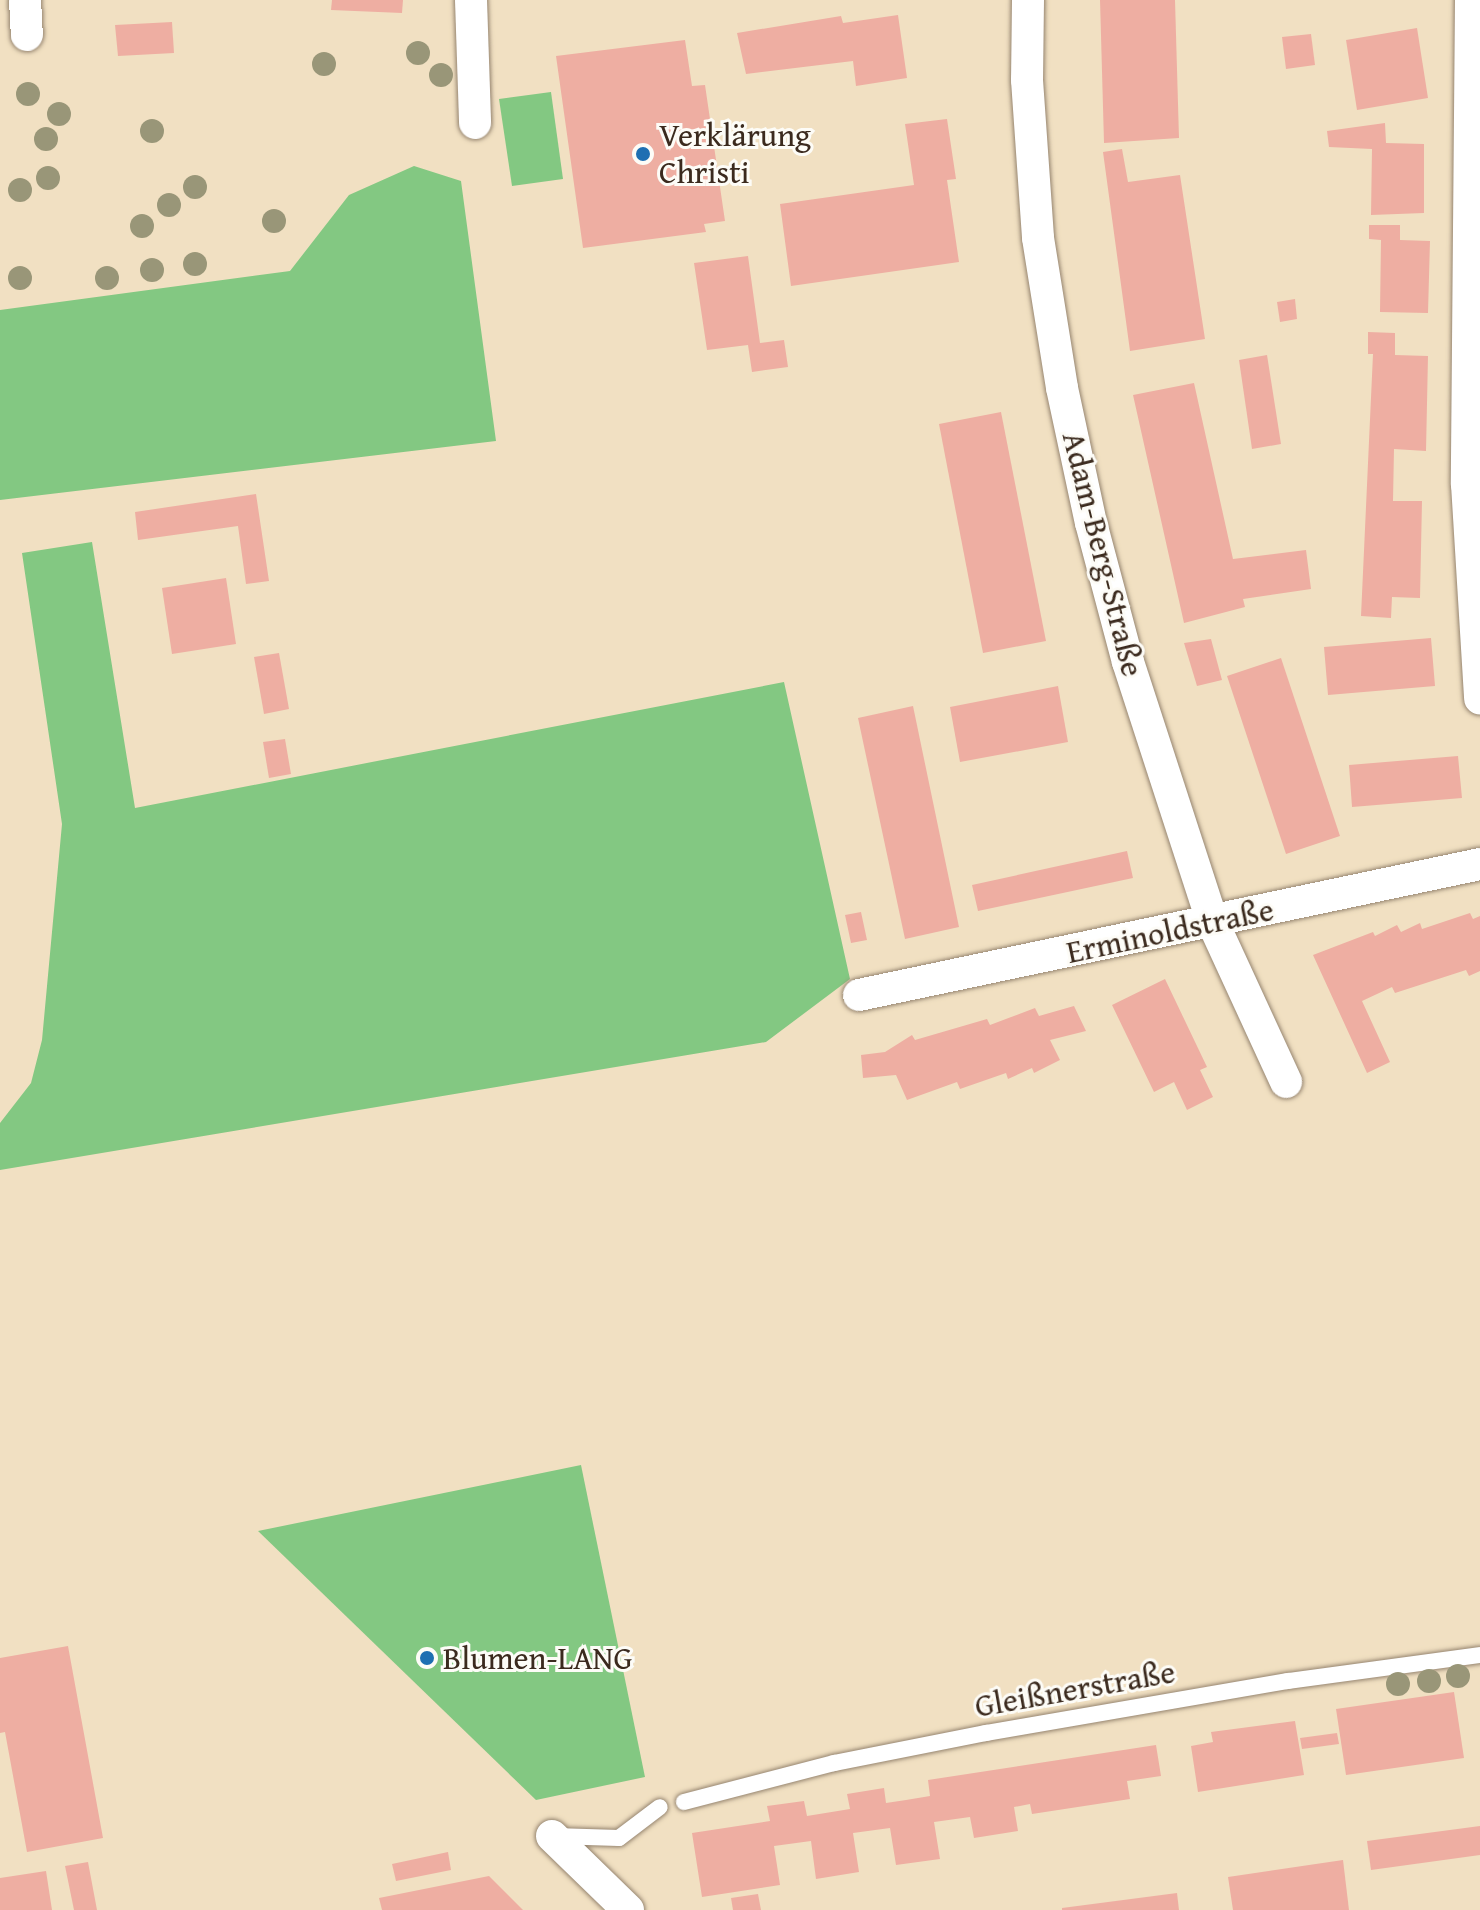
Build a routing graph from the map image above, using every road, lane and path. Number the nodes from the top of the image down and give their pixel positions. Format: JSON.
{"nodes":[{"id":1,"x":25,"y":0,"type":"edge"},
{"id":2,"x":471,"y":0,"type":"edge"},
{"id":3,"x":1028,"y":0,"type":"edge"},
{"id":4,"x":1471,"y":0,"type":"edge"},
{"id":5,"x":27,"y":35,"type":"dead end"},
{"id":6,"x":475,"y":123,"type":"dead end"},
{"id":7,"x":1474,"y":484,"type":"edge"},
{"id":8,"x":1480,"y":699,"type":"edge"},
{"id":9,"x":1480,"y":864,"type":"edge"},
{"id":10,"x":1213,"y":923,"type":"junction"},
{"id":11,"x":859,"y":995,"type":"dead end"},
{"id":12,"x":1286,"y":1082,"type":"dead end"},
{"id":13,"x":1480,"y":1655,"type":"edge"},
{"id":14,"x":684,"y":1802,"type":"dead end"},
{"id":15,"x":660,"y":1807,"type":"dead end"},
{"id":16,"x":552,"y":1836,"type":"joint"},
{"id":17,"x":628,"y":1910,"type":"edge"}],
"edges":[{"from":1,"to":5,"type":"street"},
{"from":2,"to":6,"type":"street"},
{"from":3,"to":10,"type":"street","name":"Adam-Berg-Straße"},
{"from":4,"to":7,"type":"street"},
{"from":7,"to":8,"type":"street"},
{"from":9,"to":10,"type":"street","name":"Erminoldstraße"},
{"from":10,"to":11,"type":"street","name":"Erminoldstraße"},
{"from":10,"to":12,"type":"street","name":"Adam-Berg-Straße"},
{"from":13,"to":14,"type":"lane","name":"Gleißnerstraße"},
{"from":15,"to":16,"type":"lane"},
{"from":16,"to":17,"type":"street"}]}
